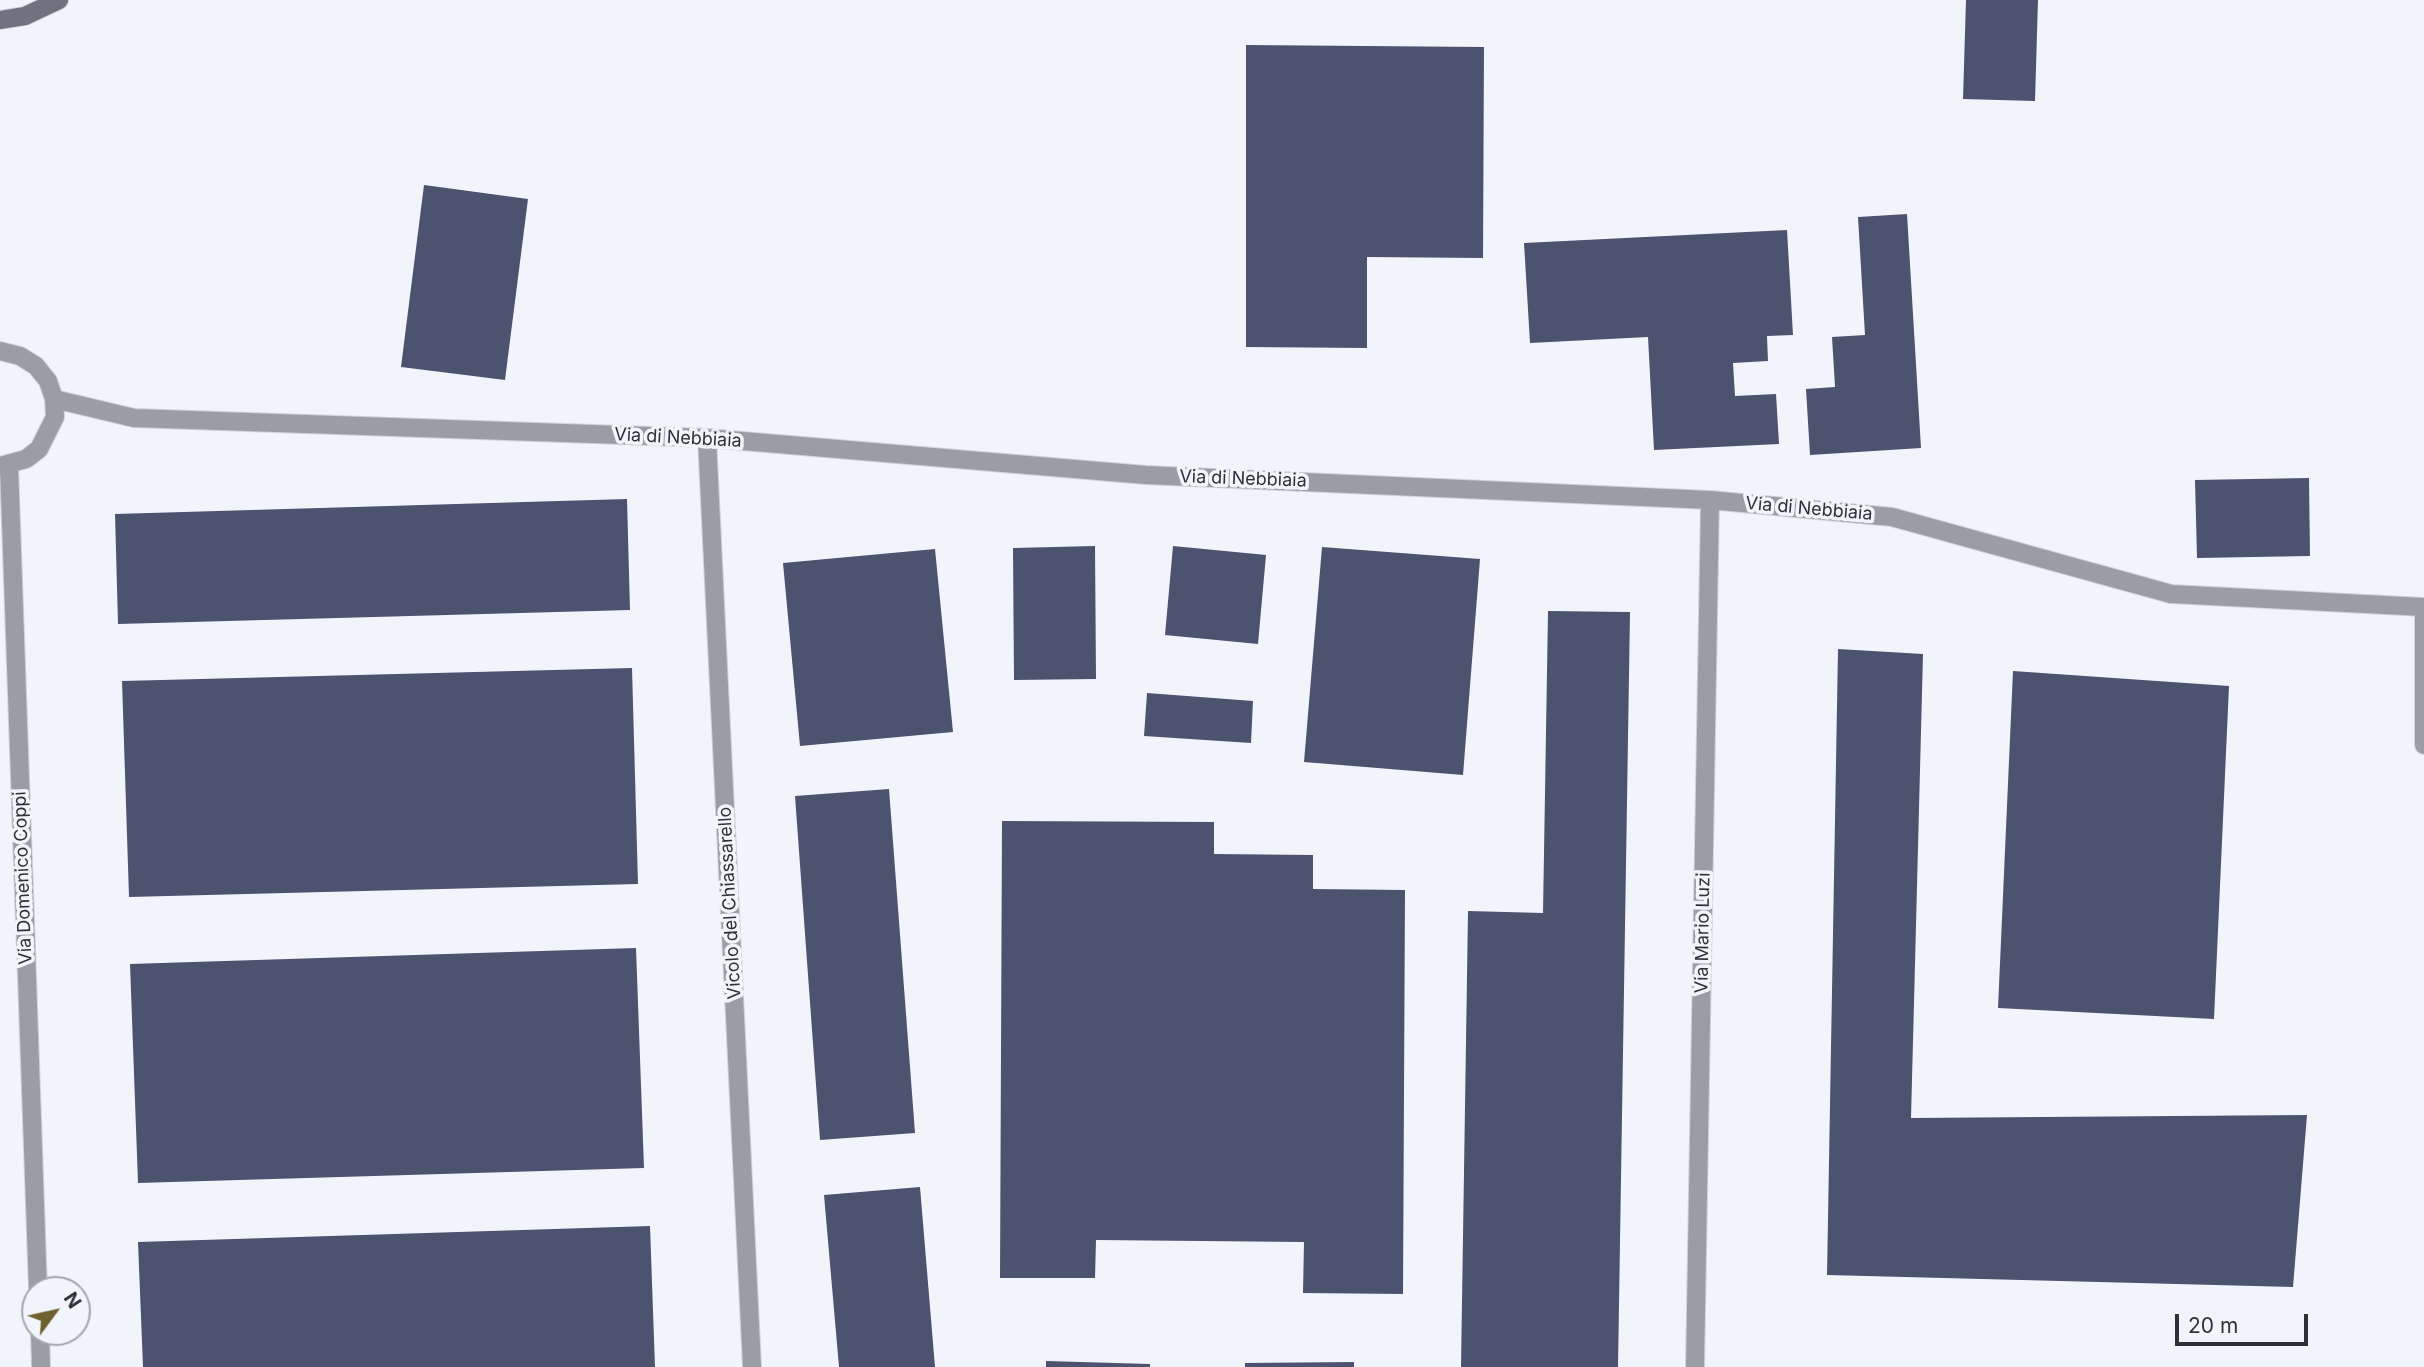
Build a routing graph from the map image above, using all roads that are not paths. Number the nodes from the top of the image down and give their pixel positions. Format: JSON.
{"nodes":[{"id":1,"x":59,"y":0,"type":"edge"},
{"id":2,"x":0,"y":20,"type":"edge"},
{"id":3,"x":0,"y":351,"type":"edge"},
{"id":4,"x":54,"y":399,"type":"junction"},
{"id":5,"x":707,"y":438,"type":"junction"},
{"id":6,"x":4,"y":466,"type":"edge"},
{"id":7,"x":1710,"y":500,"type":"junction"},
{"id":8,"x":2424,"y":607,"type":"edge"},
{"id":9,"x":2424,"y":745,"type":"edge"},
{"id":10,"x":37,"y":1276,"type":"edge"},
{"id":11,"x":40,"y":1346,"type":"edge"},
{"id":12,"x":41,"y":1367,"type":"edge"},
{"id":13,"x":752,"y":1367,"type":"edge"},
{"id":14,"x":1695,"y":1367,"type":"edge"}],
"edges":[{"from":1,"to":2,"type":"main road"},
{"from":3,"to":4,"type":"street"},
{"from":4,"to":5,"type":"street","name":"Via di Nebbiaia"},
{"from":4,"to":6,"type":"street"},
{"from":5,"to":7,"type":"street","name":"Via di Nebbiaia"},
{"from":5,"to":13,"type":"street","name":"Vicolo del Chiassarello"},
{"from":6,"to":10,"type":"street","name":"Via Domenico Coppi"},
{"from":7,"to":8,"type":"street","name":"Via di Nebbiaia"},
{"from":7,"to":14,"type":"street","name":"Via Mario Luzi"},
{"from":8,"to":9,"type":"street"},
{"from":11,"to":12,"type":"street"}]}
